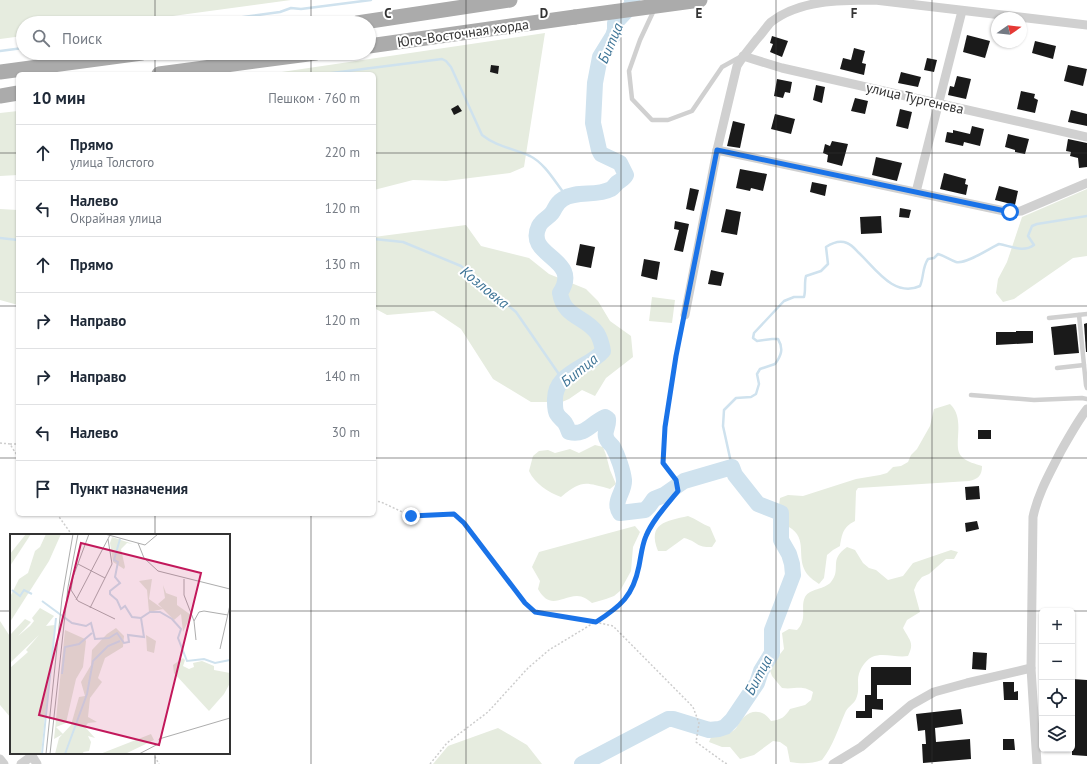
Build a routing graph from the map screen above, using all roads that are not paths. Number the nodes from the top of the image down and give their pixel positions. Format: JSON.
{"nodes":[{"id":1,"x":510,"y":0,"type":"edge"},
{"id":2,"x":659,"y":0,"type":"edge"},
{"id":3,"x":700,"y":0,"type":"edge"},
{"id":4,"x":962,"y":11,"type":"junction"},
{"id":5,"x":376,"y":20,"type":"edge"},
{"id":6,"x":1087,"y":25,"type":"edge"},
{"id":7,"x":376,"y":45,"type":"edge"},
{"id":8,"x":743,"y":56,"type":"junction"},
{"id":9,"x":90,"y":60,"type":"edge"},
{"id":10,"x":264,"y":60,"type":"edge"},
{"id":11,"x":0,"y":72,"type":"edge"},
{"id":12,"x":174,"y":72,"type":"edge"},
{"id":13,"x":16,"y":94,"type":"edge"},
{"id":14,"x":0,"y":96,"type":"edge"},
{"id":15,"x":938,"y":104,"type":"junction"},
{"id":16,"x":1087,"y":137,"type":"edge"},
{"id":17,"x":717,"y":150,"type":"junction"},
{"id":18,"x":1087,"y":183,"type":"edge"},
{"id":19,"x":916,"y":192,"type":"junction"},
{"id":20,"x":1087,"y":314,"type":"edge"},
{"id":21,"x":685,"y":315,"type":"road end"},
{"id":22,"x":1079,"y":315,"type":"junction"},
{"id":23,"x":1049,"y":318,"type":"dead end"},
{"id":24,"x":1084,"y":365,"type":"junction"},
{"id":25,"x":1057,"y":368,"type":"dead end"},
{"id":26,"x":1086,"y":371,"type":"edge"},
{"id":27,"x":1087,"y":388,"type":"edge"},
{"id":28,"x":971,"y":395,"type":"dead end"},
{"id":29,"x":1087,"y":399,"type":"edge"},
{"id":30,"x":1087,"y":409,"type":"edge"},
{"id":31,"x":1031,"y":668,"type":"junction"},
{"id":32,"x":0,"y":759,"type":"edge"},
{"id":33,"x":4,"y":764,"type":"edge"},
{"id":34,"x":21,"y":764,"type":"edge"},
{"id":35,"x":37,"y":764,"type":"edge"},
{"id":36,"x":832,"y":764,"type":"edge"},
{"id":37,"x":1037,"y":764,"type":"edge"}],
"edges":[{"from":1,"to":5,"type":"main road","name":"Юго-Восточная хорда"},
{"from":2,"to":8,"type":"lane"},
{"from":3,"to":7,"type":"main road","name":"Юго-Восточная хорда","bridge":true},
{"from":4,"to":6,"type":"street"},
{"from":4,"to":8,"type":"street"},
{"from":4,"to":15,"type":"street"},
{"from":8,"to":15,"type":"street","name":"улица Тургенева"},
{"from":8,"to":17,"type":"street"},
{"from":9,"to":11,"type":"main road"},
{"from":10,"to":12,"type":"main road"},
{"from":13,"to":14,"type":"main road"},
{"from":15,"to":16,"type":"street","name":"улица Тургенева"},
{"from":15,"to":19,"type":"street"},
{"from":17,"to":19,"type":"street"},
{"from":17,"to":21,"type":"street"},
{"from":18,"to":19,"type":"street"},
{"from":20,"to":22,"type":"lane"},
{"from":22,"to":23,"type":"lane"},
{"from":22,"to":24,"type":"lane"},
{"from":24,"to":25,"type":"lane"},
{"from":24,"to":26,"type":"lane"},
{"from":26,"to":27,"type":"lane"},
{"from":28,"to":29,"type":"lane"},
{"from":30,"to":31,"type":"street"},
{"from":31,"to":36,"type":"street"},
{"from":31,"to":37,"type":"street"},
{"from":32,"to":33,"type":"street"},
{"from":34,"to":35,"type":"street"}]}
